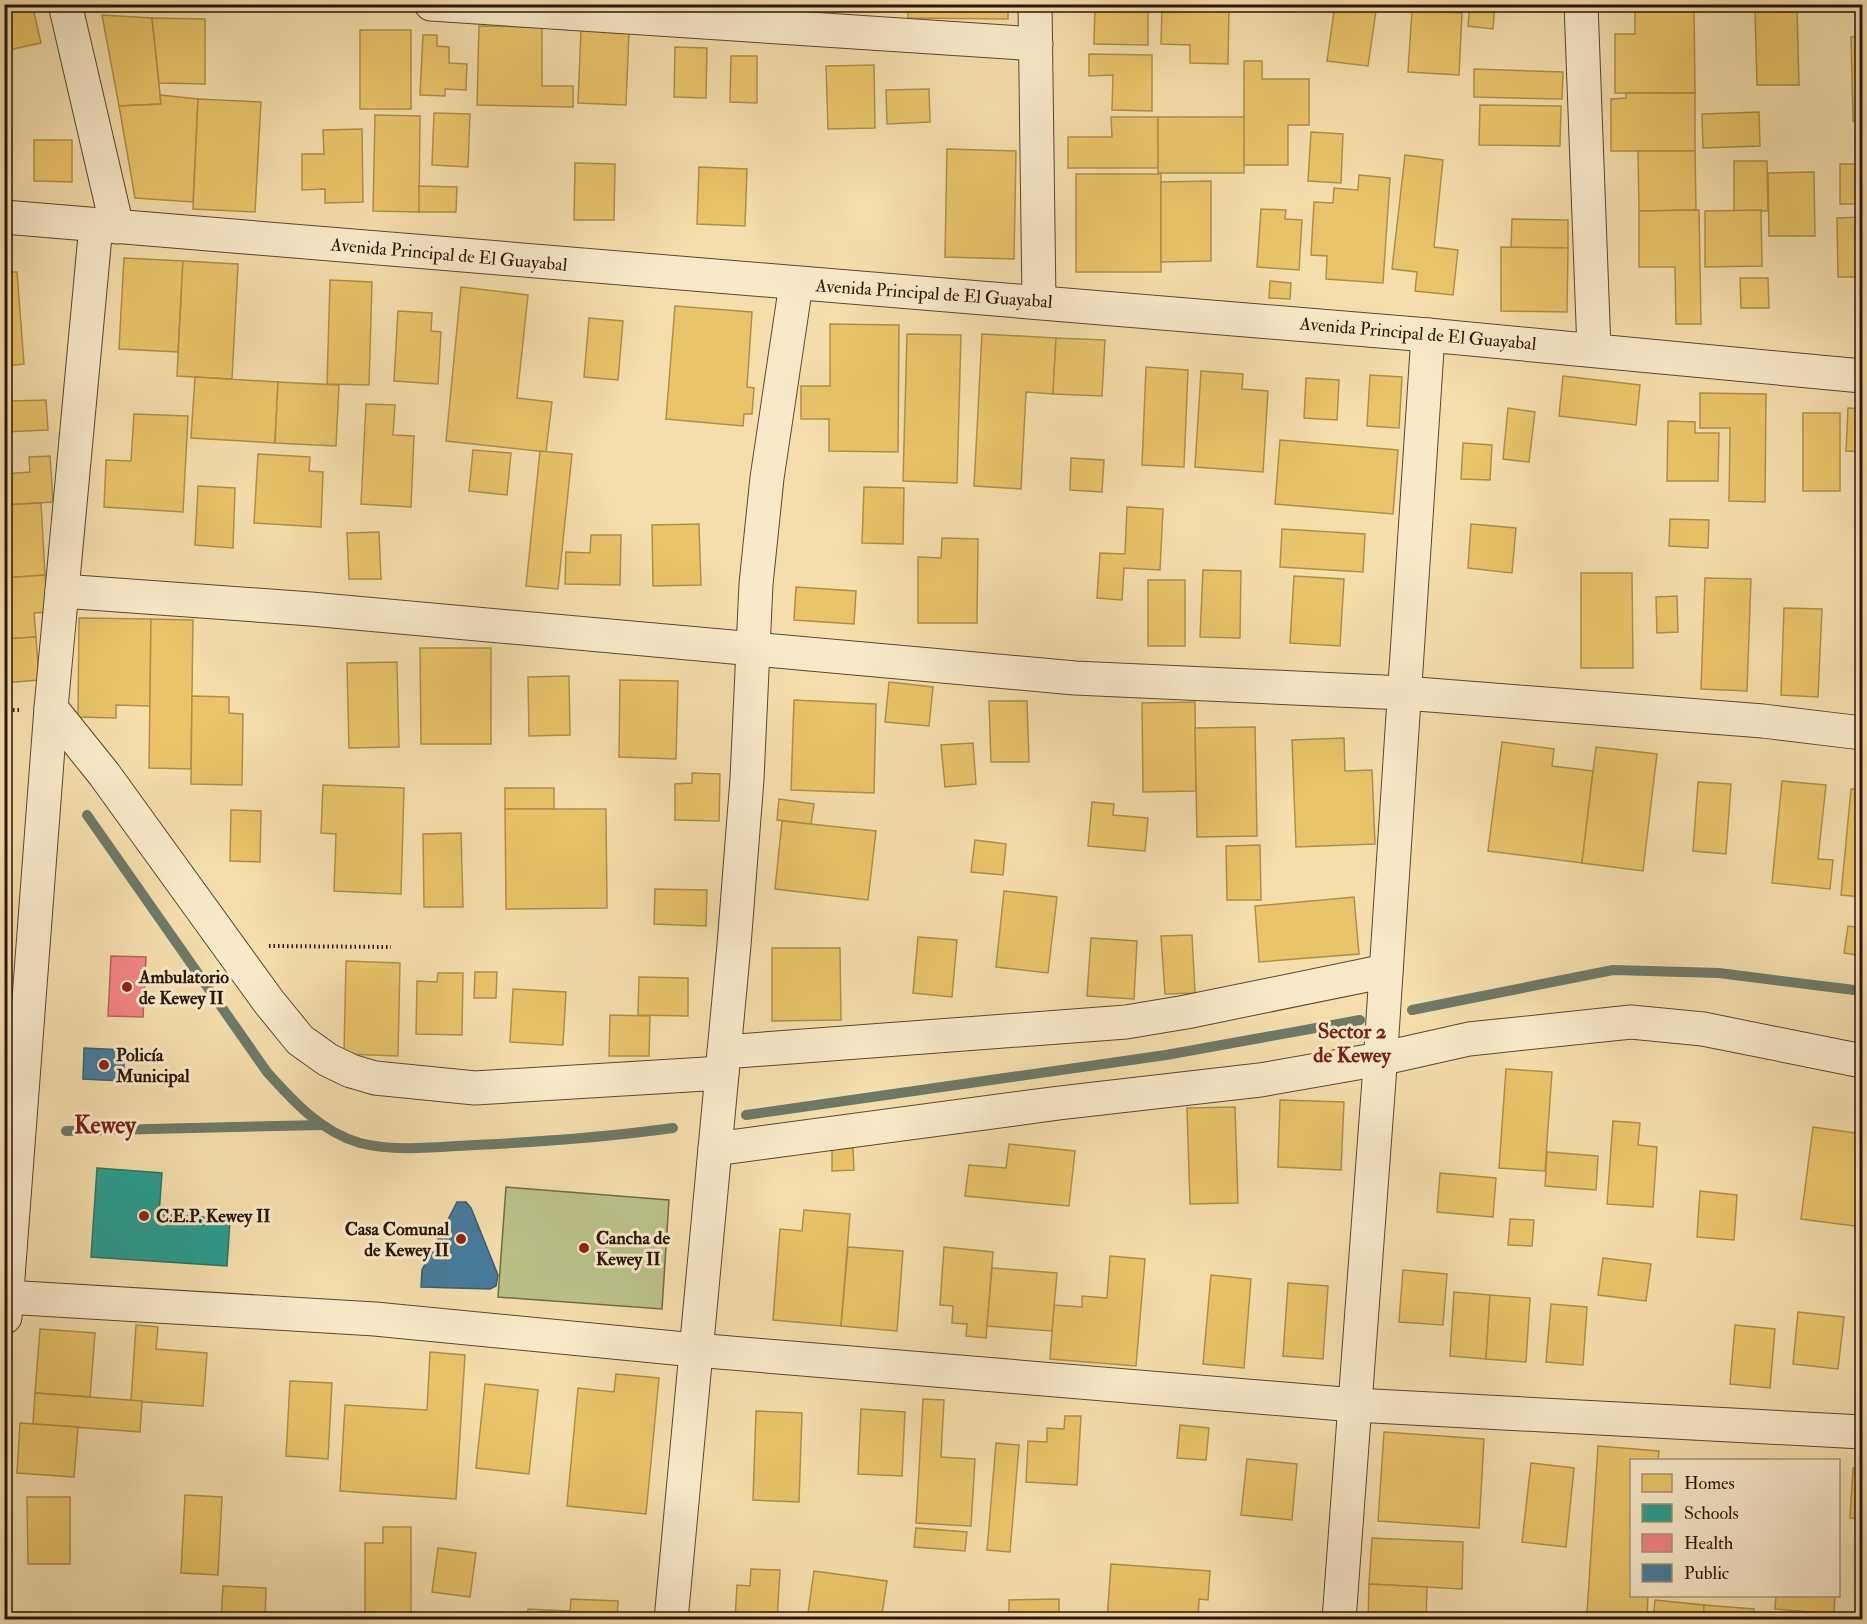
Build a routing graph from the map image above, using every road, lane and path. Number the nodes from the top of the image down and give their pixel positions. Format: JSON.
{"nodes":[{"id":1,"x":65,"y":4,"type":"edge"},
{"id":2,"x":431,"y":4,"type":"edge"},
{"id":3,"x":1035,"y":4,"type":"edge"},
{"id":4,"x":1581,"y":4,"type":"edge"},
{"id":5,"x":1036,"y":44,"type":"junction"},
{"id":6,"x":4,"y":217,"type":"edge"},
{"id":7,"x":106,"y":226,"type":"junction"},
{"id":8,"x":796,"y":284,"type":"junction"},
{"id":9,"x":1039,"y":302,"type":"junction"},
{"id":10,"x":1428,"y":335,"type":"junction"},
{"id":11,"x":1594,"y":350,"type":"junction"},
{"id":12,"x":1863,"y":376,"type":"edge"},
{"id":13,"x":62,"y":591,"type":"junction"},
{"id":14,"x":753,"y":648,"type":"junction"},
{"id":15,"x":1404,"y":693,"type":"junction"},
{"id":16,"x":51,"y":708,"type":"junction"},
{"id":17,"x":1863,"y":733,"type":"edge"},
{"id":18,"x":19,"y":934,"type":"edge"},
{"id":19,"x":229,"y":945,"type":"junction"},
{"id":20,"x":391,"y":947,"type":"dead end"},
{"id":21,"x":1386,"y":971,"type":"junction"},
{"id":22,"x":1380,"y":1059,"type":"junction"},
{"id":23,"x":1863,"y":1061,"type":"edge"},
{"id":24,"x":723,"y":1063,"type":"junction"},
{"id":25,"x":715,"y":1149,"type":"junction"},
{"id":26,"x":5,"y":1307,"type":"edge"},
{"id":27,"x":695,"y":1350,"type":"junction"},
{"id":28,"x":1355,"y":1405,"type":"junction"},
{"id":29,"x":1863,"y":1432,"type":"edge"},
{"id":30,"x":671,"y":1620,"type":"edge"},
{"id":31,"x":1339,"y":1620,"type":"edge"}],
"edges":[{"from":1,"to":7,"type":"street"},
{"from":2,"to":5,"type":"street"},
{"from":3,"to":5,"type":"street"},
{"from":4,"to":11,"type":"street"},
{"from":5,"to":9,"type":"street"},
{"from":6,"to":7,"type":"street","name":"Avenida Principal de El Guayabal"},
{"from":7,"to":8,"type":"street","name":"Avenida Principal de El Guayabal"},
{"from":7,"to":13,"type":"street"},
{"from":8,"to":9,"type":"street","name":"Avenida Principal de El Guayabal"},
{"from":8,"to":14,"type":"street"},
{"from":9,"to":10,"type":"street","name":"Avenida Principal de El Guayabal"},
{"from":10,"to":11,"type":"street","name":"Avenida Principal de El Guayabal"},
{"from":10,"to":15,"type":"street"},
{"from":11,"to":12,"type":"street","name":"Avenida Principal de El Guayabal"},
{"from":13,"to":14,"type":"street"},
{"from":13,"to":16,"type":"street"},
{"from":14,"to":15,"type":"street"},
{"from":14,"to":24,"type":"street"},
{"from":15,"to":17,"type":"street"},
{"from":15,"to":21,"type":"street"},
{"from":16,"to":18,"type":"street"},
{"from":16,"to":19,"type":"street"},
{"from":18,"to":26,"type":"street"},
{"from":19,"to":20,"type":"path"},
{"from":19,"to":24,"type":"street"},
{"from":21,"to":22,"type":"street"},
{"from":21,"to":24,"type":"street"},
{"from":22,"to":23,"type":"street"},
{"from":22,"to":25,"type":"street"},
{"from":22,"to":28,"type":"street"},
{"from":24,"to":25,"type":"street"},
{"from":25,"to":27,"type":"street"},
{"from":26,"to":27,"type":"street"},
{"from":27,"to":28,"type":"street"},
{"from":27,"to":30,"type":"street"},
{"from":28,"to":29,"type":"street"},
{"from":28,"to":31,"type":"street"}]}
